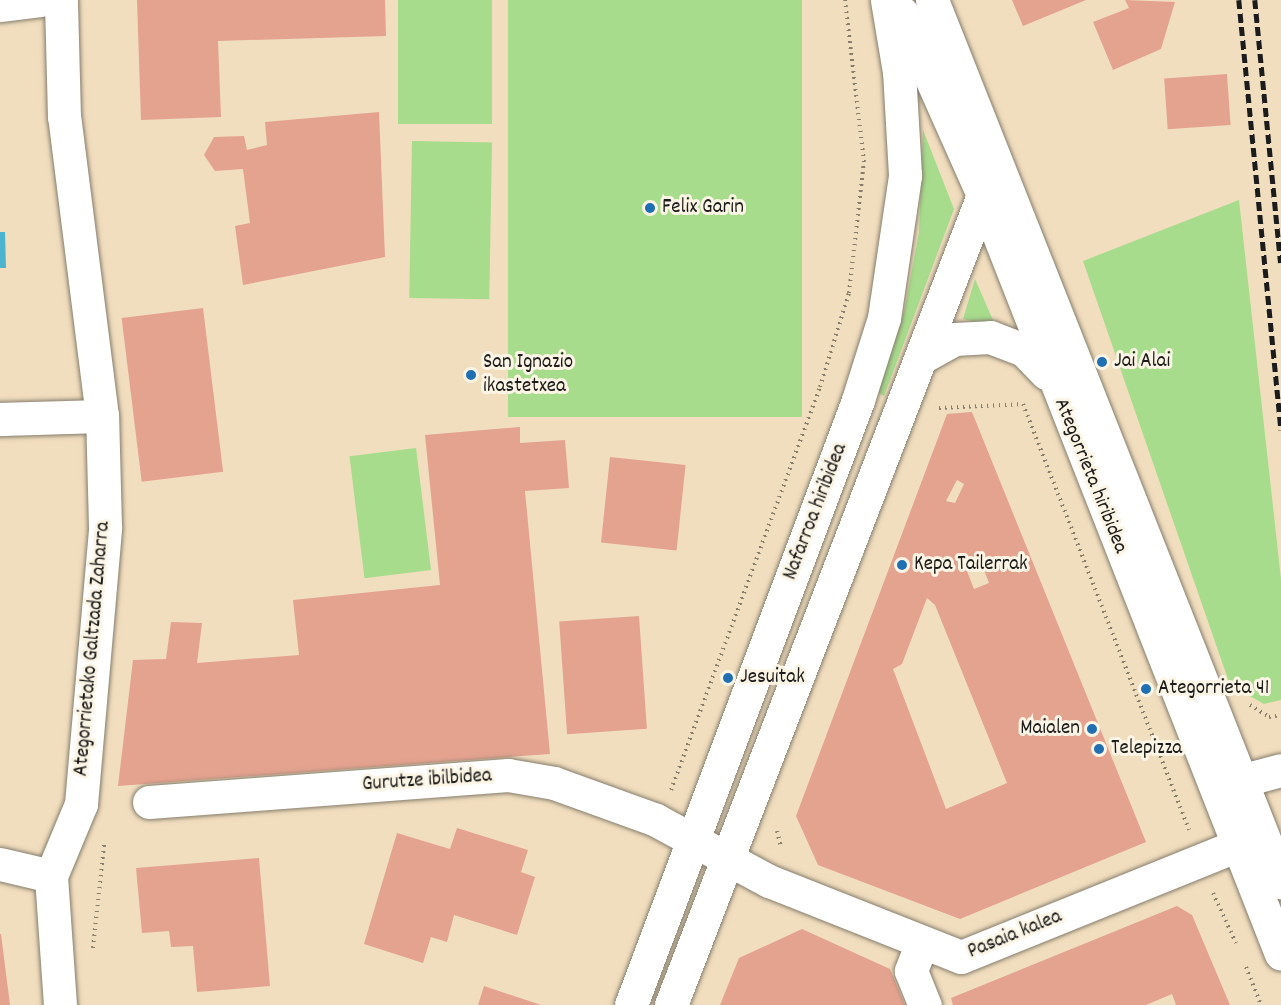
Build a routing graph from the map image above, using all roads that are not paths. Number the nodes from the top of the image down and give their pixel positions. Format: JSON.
{"nodes":[{"id":1,"x":40,"y":0,"type":"edge"},
{"id":2,"x":61,"y":0,"type":"edge"},
{"id":3,"x":887,"y":0,"type":"edge"},
{"id":4,"x":897,"y":0,"type":"edge"},
{"id":5,"x":932,"y":0,"type":"edge"},
{"id":6,"x":0,"y":4,"type":"edge"},
{"id":7,"x":996,"y":158,"type":"junction"},
{"id":8,"x":983,"y":195,"type":"junction"},
{"id":9,"x":922,"y":357,"type":"junction"},
{"id":10,"x":1056,"y":392,"type":"junction"},
{"id":11,"x":102,"y":416,"type":"junction"},
{"id":12,"x":0,"y":419,"type":"edge"},
{"id":13,"x":1281,"y":770,"type":"edge"},
{"id":14,"x":1231,"y":792,"type":"junction"},
{"id":15,"x":149,"y":802,"type":"dead end"},
{"id":16,"x":1247,"y":833,"type":"junction"},
{"id":17,"x":693,"y":840,"type":"junction"},
{"id":18,"x":726,"y":861,"type":"junction"},
{"id":19,"x":0,"y":864,"type":"edge"},
{"id":20,"x":51,"y":876,"type":"junction"},
{"id":21,"x":1281,"y":882,"type":"edge"},
{"id":22,"x":922,"y":942,"type":"junction"},
{"id":23,"x":1281,"y":954,"type":"edge"},
{"id":24,"x":60,"y":1005,"type":"edge"},
{"id":25,"x":631,"y":1005,"type":"edge"},
{"id":26,"x":671,"y":1005,"type":"edge"},
{"id":27,"x":925,"y":1005,"type":"edge"}],
"edges":[{"from":1,"to":6,"type":"main road"},
{"from":2,"to":11,"type":"main road","name":"Ategorrietako Galtzada Zaharra"},
{"from":3,"to":17,"type":"main road","name":"Nafarroa hiribidea"},
{"from":4,"to":8,"type":"main road","name":"Ategorrieta hiribidea"},
{"from":5,"to":7,"type":"main road","name":"Ategorrieta hiribidea"},
{"from":7,"to":8,"type":"main road","name":"Nafarroa hiribidea"},
{"from":7,"to":14,"type":"main road","name":"Ategorrieta hiribidea"},
{"from":8,"to":9,"type":"main road","name":"Nafarroa hiribidea"},
{"from":8,"to":10,"type":"main road","name":"Ategorrieta hiribidea"},
{"from":9,"to":10,"type":"main road"},
{"from":9,"to":18,"type":"main road","name":"Nafarroa hiribidea"},
{"from":10,"to":14,"type":"main road","name":"Ategorrieta hiribidea"},
{"from":11,"to":12,"type":"main road"},
{"from":11,"to":20,"type":"main road","name":"Ategorrietako Galtzada Zaharra"},
{"from":13,"to":14,"type":"main road"},
{"from":14,"to":16,"type":"main road","name":"Ategorrieta hiribidea"},
{"from":15,"to":17,"type":"main road","name":"Gurutze ibilbidea"},
{"from":16,"to":21,"type":"main road","name":"Ategorrieta hiribidea"},
{"from":16,"to":22,"type":"main road","name":"Pasaia kalea"},
{"from":16,"to":23,"type":"main road","name":"Ategorrieta hiribidea"},
{"from":17,"to":18,"type":"main road","name":"Gurutze ibilbidea"},
{"from":17,"to":25,"type":"main road","name":"Nafarroa hiribidea"},
{"from":18,"to":22,"type":"main road","name":"Pasaia kalea"},
{"from":18,"to":26,"type":"main road","name":"Nafarroa hiribidea"},
{"from":19,"to":20,"type":"main road"},
{"from":20,"to":24,"type":"main road","name":"Ategorrietako Galtzada Zaharra"},
{"from":22,"to":27,"type":"main road"}]}
